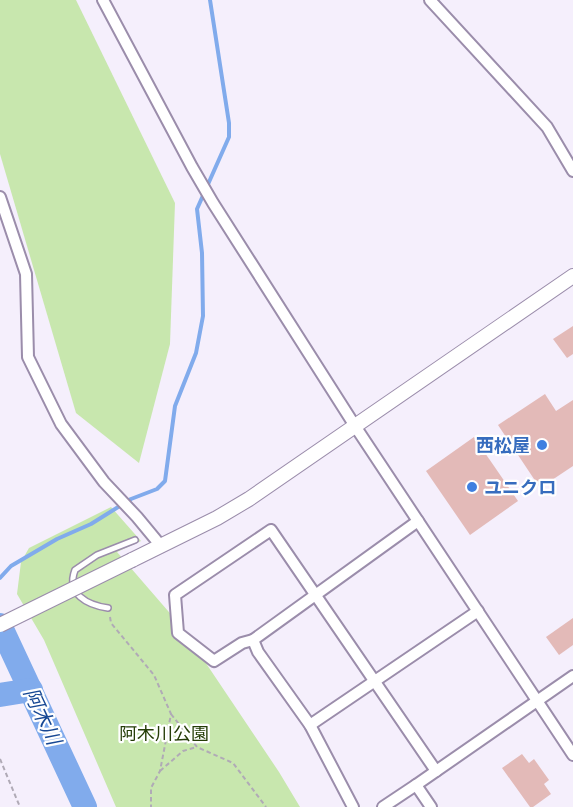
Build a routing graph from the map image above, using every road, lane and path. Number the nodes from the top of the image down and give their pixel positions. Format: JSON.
{"nodes":[{"id":1,"x":103,"y":0,"type":"edge"},
{"id":2,"x":430,"y":0,"type":"edge"},
{"id":3,"x":573,"y":171,"type":"edge"},
{"id":4,"x":0,"y":197,"type":"edge"},
{"id":5,"x":573,"y":276,"type":"edge"},
{"id":6,"x":355,"y":426,"type":"junction"},
{"id":7,"x":418,"y":521,"type":"junction"},
{"id":8,"x":135,"y":540,"type":"dead end"},
{"id":9,"x":161,"y":546,"type":"junction"},
{"id":10,"x":316,"y":595,"type":"junction"},
{"id":11,"x":108,"y":608,"type":"joint"},
{"id":12,"x":478,"y":611,"type":"junction"},
{"id":13,"x":0,"y":624,"type":"edge"},
{"id":14,"x":253,"y":640,"type":"junction"},
{"id":15,"x":573,"y":676,"type":"edge"},
{"id":16,"x":375,"y":681,"type":"junction"},
{"id":17,"x":538,"y":702,"type":"junction"},
{"id":18,"x":171,"y":714,"type":"junction"},
{"id":19,"x":310,"y":725,"type":"junction"},
{"id":20,"x":197,"y":747,"type":"junction"},
{"id":21,"x":573,"y":755,"type":"edge"},
{"id":22,"x":0,"y":759,"type":"edge"},
{"id":23,"x":160,"y":771,"type":"junction"},
{"id":24,"x":436,"y":771,"type":"junction"},
{"id":25,"x":416,"y":785,"type":"junction"},
{"id":26,"x":20,"y":807,"type":"edge"},
{"id":27,"x":151,"y":807,"type":"edge"},
{"id":28,"x":266,"y":807,"type":"edge"},
{"id":29,"x":353,"y":807,"type":"edge"},
{"id":30,"x":383,"y":807,"type":"edge"},
{"id":31,"x":431,"y":807,"type":"edge"}],
"edges":[{"from":1,"to":6,"type":"street"},
{"from":2,"to":3,"type":"street"},
{"from":4,"to":9,"type":"street"},
{"from":5,"to":6,"type":"street"},
{"from":6,"to":7,"type":"street"},
{"from":6,"to":9,"type":"street"},
{"from":7,"to":10,"type":"street"},
{"from":7,"to":12,"type":"street"},
{"from":8,"to":11,"type":"lane"},
{"from":9,"to":13,"type":"street","bridge":true},
{"from":10,"to":14,"type":"street"},
{"from":10,"to":14,"type":"street"},
{"from":10,"to":16,"type":"street"},
{"from":11,"to":18,"type":"path"},
{"from":12,"to":16,"type":"street"},
{"from":12,"to":17,"type":"street"},
{"from":14,"to":19,"type":"street"},
{"from":15,"to":17,"type":"street"},
{"from":16,"to":19,"type":"street"},
{"from":16,"to":24,"type":"street"},
{"from":17,"to":21,"type":"street"},
{"from":17,"to":24,"type":"street"},
{"from":18,"to":20,"type":"path"},
{"from":18,"to":23,"type":"path"},
{"from":19,"to":29,"type":"street"},
{"from":20,"to":23,"type":"path"},
{"from":20,"to":28,"type":"path"},
{"from":22,"to":26,"type":"path"},
{"from":23,"to":27,"type":"path"},
{"from":24,"to":25,"type":"street"},
{"from":25,"to":30,"type":"street"},
{"from":25,"to":31,"type":"street"}]}
